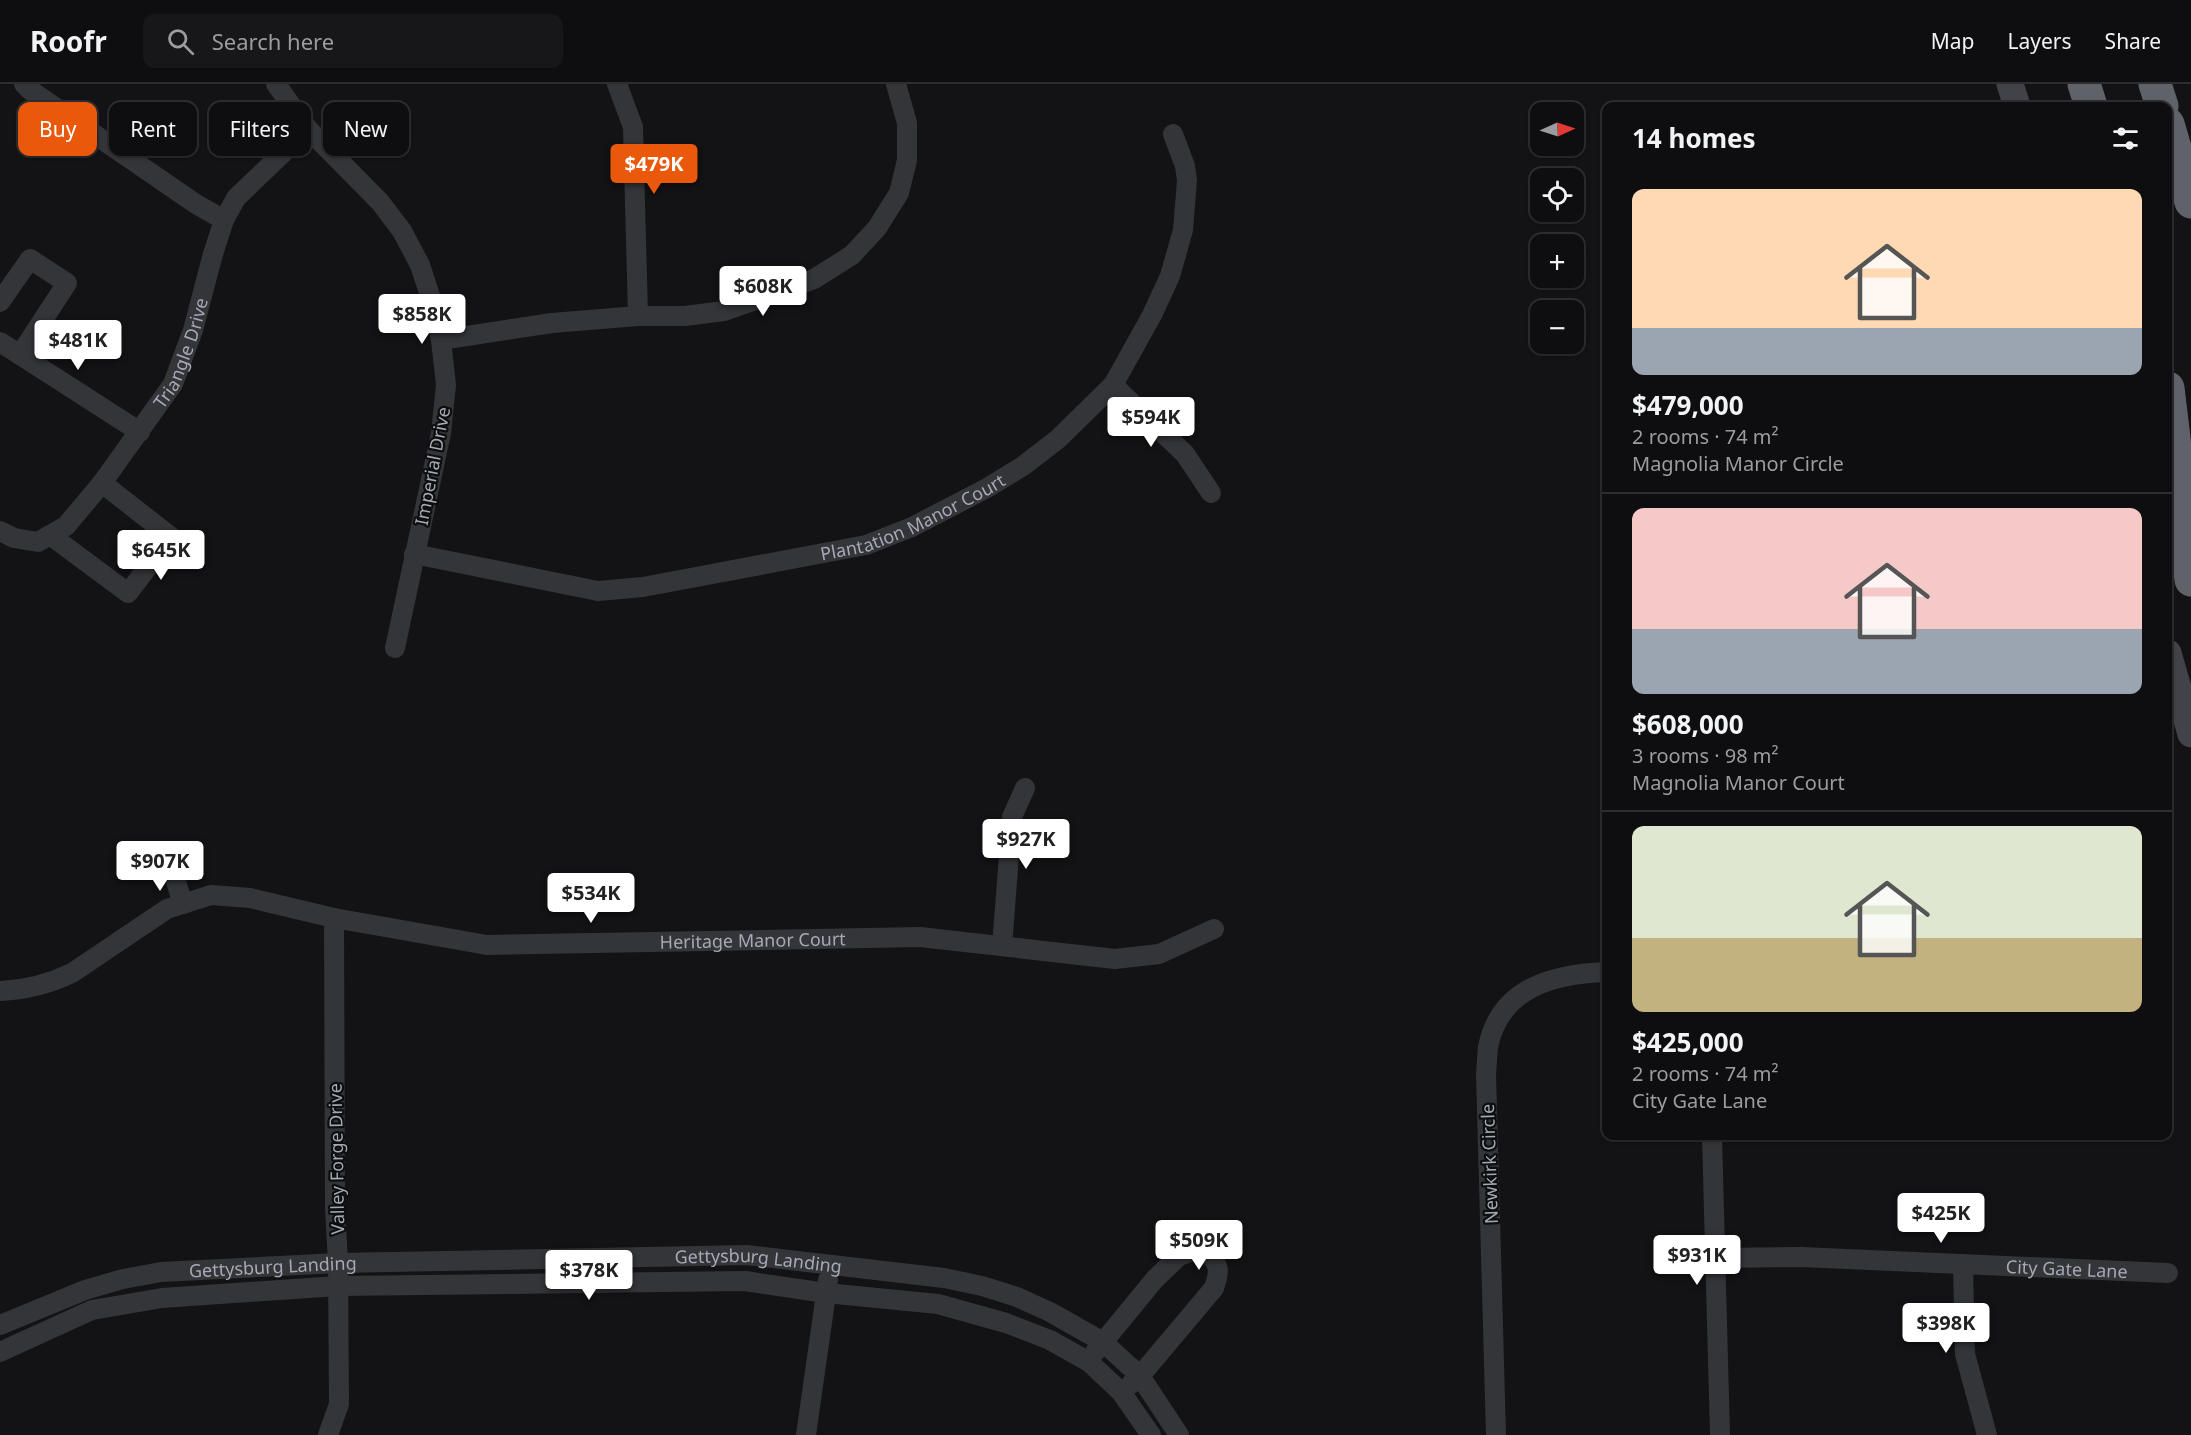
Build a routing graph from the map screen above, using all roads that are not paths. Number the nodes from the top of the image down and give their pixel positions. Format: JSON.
{"nodes":[{"id":1,"x":24,"y":84,"type":"edge"},
{"id":2,"x":276,"y":84,"type":"edge"},
{"id":3,"x":617,"y":84,"type":"edge"},
{"id":4,"x":896,"y":84,"type":"edge"},
{"id":5,"x":2010,"y":84,"type":"edge"},
{"id":6,"x":2084,"y":84,"type":"edge"},
{"id":7,"x":2155,"y":84,"type":"edge"},
{"id":8,"x":289,"y":102,"type":"edge"},
{"id":9,"x":2016,"y":102,"type":"edge"},
{"id":10,"x":2090,"y":102,"type":"edge"},
{"id":11,"x":2161,"y":102,"type":"edge"},
{"id":12,"x":311,"y":132,"type":"edge"},
{"id":13,"x":1173,"y":134,"type":"dead end"},
{"id":14,"x":2172,"y":137,"type":"edge"},
{"id":15,"x":280,"y":156,"type":"edge"},
{"id":16,"x":2191,"y":201,"type":"edge"},
{"id":17,"x":224,"y":220,"type":"junction"},
{"id":18,"x":0,"y":302,"type":"edge"},
{"id":19,"x":638,"y":316,"type":"junction"},
{"id":20,"x":441,"y":340,"type":"junction"},
{"id":21,"x":0,"y":342,"type":"edge"},
{"id":22,"x":20,"y":355,"type":"junction"},
{"id":23,"x":2172,"y":374,"type":"edge"},
{"id":24,"x":1113,"y":385,"type":"junction"},
{"id":25,"x":2172,"y":421,"type":"edge"},
{"id":26,"x":140,"y":432,"type":"junction"},
{"id":27,"x":2191,"y":440,"type":"edge"},
{"id":28,"x":102,"y":483,"type":"junction"},
{"id":29,"x":1210,"y":493,"type":"dead end"},
{"id":30,"x":7,"y":535,"type":"edge"},
{"id":31,"x":50,"y":535,"type":"junction"},
{"id":32,"x":414,"y":554,"type":"junction"},
{"id":33,"x":2191,"y":580,"type":"edge"},
{"id":34,"x":395,"y":648,"type":"dead end"},
{"id":35,"x":2172,"y":667,"type":"edge"},
{"id":36,"x":2191,"y":734,"type":"edge"},
{"id":37,"x":1025,"y":788,"type":"dead end"},
{"id":38,"x":172,"y":869,"type":"dead end"},
{"id":39,"x":183,"y":904,"type":"junction"},
{"id":40,"x":334,"y":918,"type":"junction"},
{"id":41,"x":1214,"y":929,"type":"dead end"},
{"id":42,"x":1002,"y":946,"type":"junction"},
{"id":43,"x":1602,"y":972,"type":"edge"},
{"id":44,"x":0,"y":992,"type":"edge"},
{"id":45,"x":1712,"y":1140,"type":"edge"},
{"id":46,"x":1715,"y":1258,"type":"junction"},
{"id":47,"x":338,"y":1263,"type":"junction"},
{"id":48,"x":1962,"y":1264,"type":"junction"},
{"id":49,"x":829,"y":1265,"type":"junction"},
{"id":50,"x":2168,"y":1273,"type":"dead end"},
{"id":51,"x":338,"y":1286,"type":"junction"},
{"id":52,"x":826,"y":1293,"type":"junction"},
{"id":53,"x":0,"y":1325,"type":"edge"},
{"id":54,"x":1103,"y":1342,"type":"junction"},
{"id":55,"x":0,"y":1352,"type":"edge"},
{"id":56,"x":1089,"y":1362,"type":"junction"},
{"id":57,"x":1140,"y":1376,"type":"junction"},
{"id":58,"x":1121,"y":1392,"type":"junction"},
{"id":59,"x":328,"y":1435,"type":"edge"},
{"id":60,"x":806,"y":1435,"type":"edge"},
{"id":61,"x":1151,"y":1435,"type":"edge"},
{"id":62,"x":1179,"y":1435,"type":"edge"},
{"id":63,"x":1496,"y":1435,"type":"edge"},
{"id":64,"x":1720,"y":1435,"type":"edge"},
{"id":65,"x":1987,"y":1435,"type":"edge"}],
"edges":[{"from":1,"to":17,"type":"street"},
{"from":2,"to":8,"type":"street","name":"Imperial Drive"},
{"from":3,"to":19,"type":"street"},
{"from":4,"to":19,"type":"street"},
{"from":5,"to":9,"type":"main road"},
{"from":6,"to":10,"type":"highway"},
{"from":7,"to":11,"type":"highway"},
{"from":12,"to":20,"type":"street","name":"Imperial Drive"},
{"from":13,"to":24,"type":"street","name":"Plantation Manor Court"},
{"from":14,"to":16,"type":"highway"},
{"from":15,"to":17,"type":"street","name":"Triangle Drive"},
{"from":17,"to":26,"type":"street","name":"Triangle Drive"},
{"from":18,"to":22,"type":"street"},
{"from":19,"to":20,"type":"street"},
{"from":20,"to":32,"type":"street","name":"Imperial Drive"},
{"from":21,"to":22,"type":"street"},
{"from":22,"to":26,"type":"street"},
{"from":23,"to":27,"type":"highway"},
{"from":24,"to":29,"type":"street"},
{"from":24,"to":32,"type":"street","name":"Plantation Manor Court"},
{"from":25,"to":33,"type":"highway"},
{"from":26,"to":28,"type":"street","name":"Triangle Drive"},
{"from":28,"to":31,"type":"street","name":"Triangle Drive"},
{"from":28,"to":31,"type":"street"},
{"from":30,"to":31,"type":"street","name":"Triangle Drive"},
{"from":32,"to":34,"type":"street","name":"Imperial Drive"},
{"from":35,"to":36,"type":"main road"},
{"from":37,"to":42,"type":"street"},
{"from":38,"to":39,"type":"street"},
{"from":39,"to":40,"type":"street","name":"Heritage Manor Court"},
{"from":39,"to":44,"type":"street","name":"Heritage Manor Court"},
{"from":40,"to":42,"type":"street","name":"Heritage Manor Court"},
{"from":40,"to":47,"type":"street","name":"Valley Forge Drive"},
{"from":41,"to":42,"type":"street","name":"Heritage Manor Court"},
{"from":43,"to":63,"type":"street","name":"Newkirk Circle"},
{"from":45,"to":46,"type":"street"},
{"from":46,"to":48,"type":"street","name":"City Gate Lane"},
{"from":46,"to":64,"type":"street"},
{"from":47,"to":49,"type":"street","name":"Gettysburg Landing"},
{"from":47,"to":51,"type":"street","name":"Valley Forge Drive"},
{"from":47,"to":53,"type":"street","name":"Gettysburg Landing"},
{"from":48,"to":50,"type":"street","name":"City Gate Lane"},
{"from":48,"to":65,"type":"street"},
{"from":49,"to":52,"type":"street"},
{"from":49,"to":54,"type":"street","name":"Gettysburg Landing"},
{"from":51,"to":52,"type":"street","name":"Gettysburg Landing"},
{"from":51,"to":55,"type":"street","name":"Gettysburg Landing"},
{"from":51,"to":59,"type":"street","name":"Valley Forge Drive"},
{"from":52,"to":56,"type":"street","name":"Gettysburg Landing"},
{"from":52,"to":60,"type":"street"},
{"from":54,"to":56,"type":"street"},
{"from":54,"to":57,"type":"street","name":"Gettysburg Landing"},
{"from":54,"to":57,"type":"street"},
{"from":56,"to":58,"type":"street","name":"Gettysburg Landing"},
{"from":57,"to":58,"type":"street"},
{"from":57,"to":62,"type":"street","name":"Gettysburg Landing"},
{"from":58,"to":61,"type":"street","name":"Gettysburg Landing"}]}
